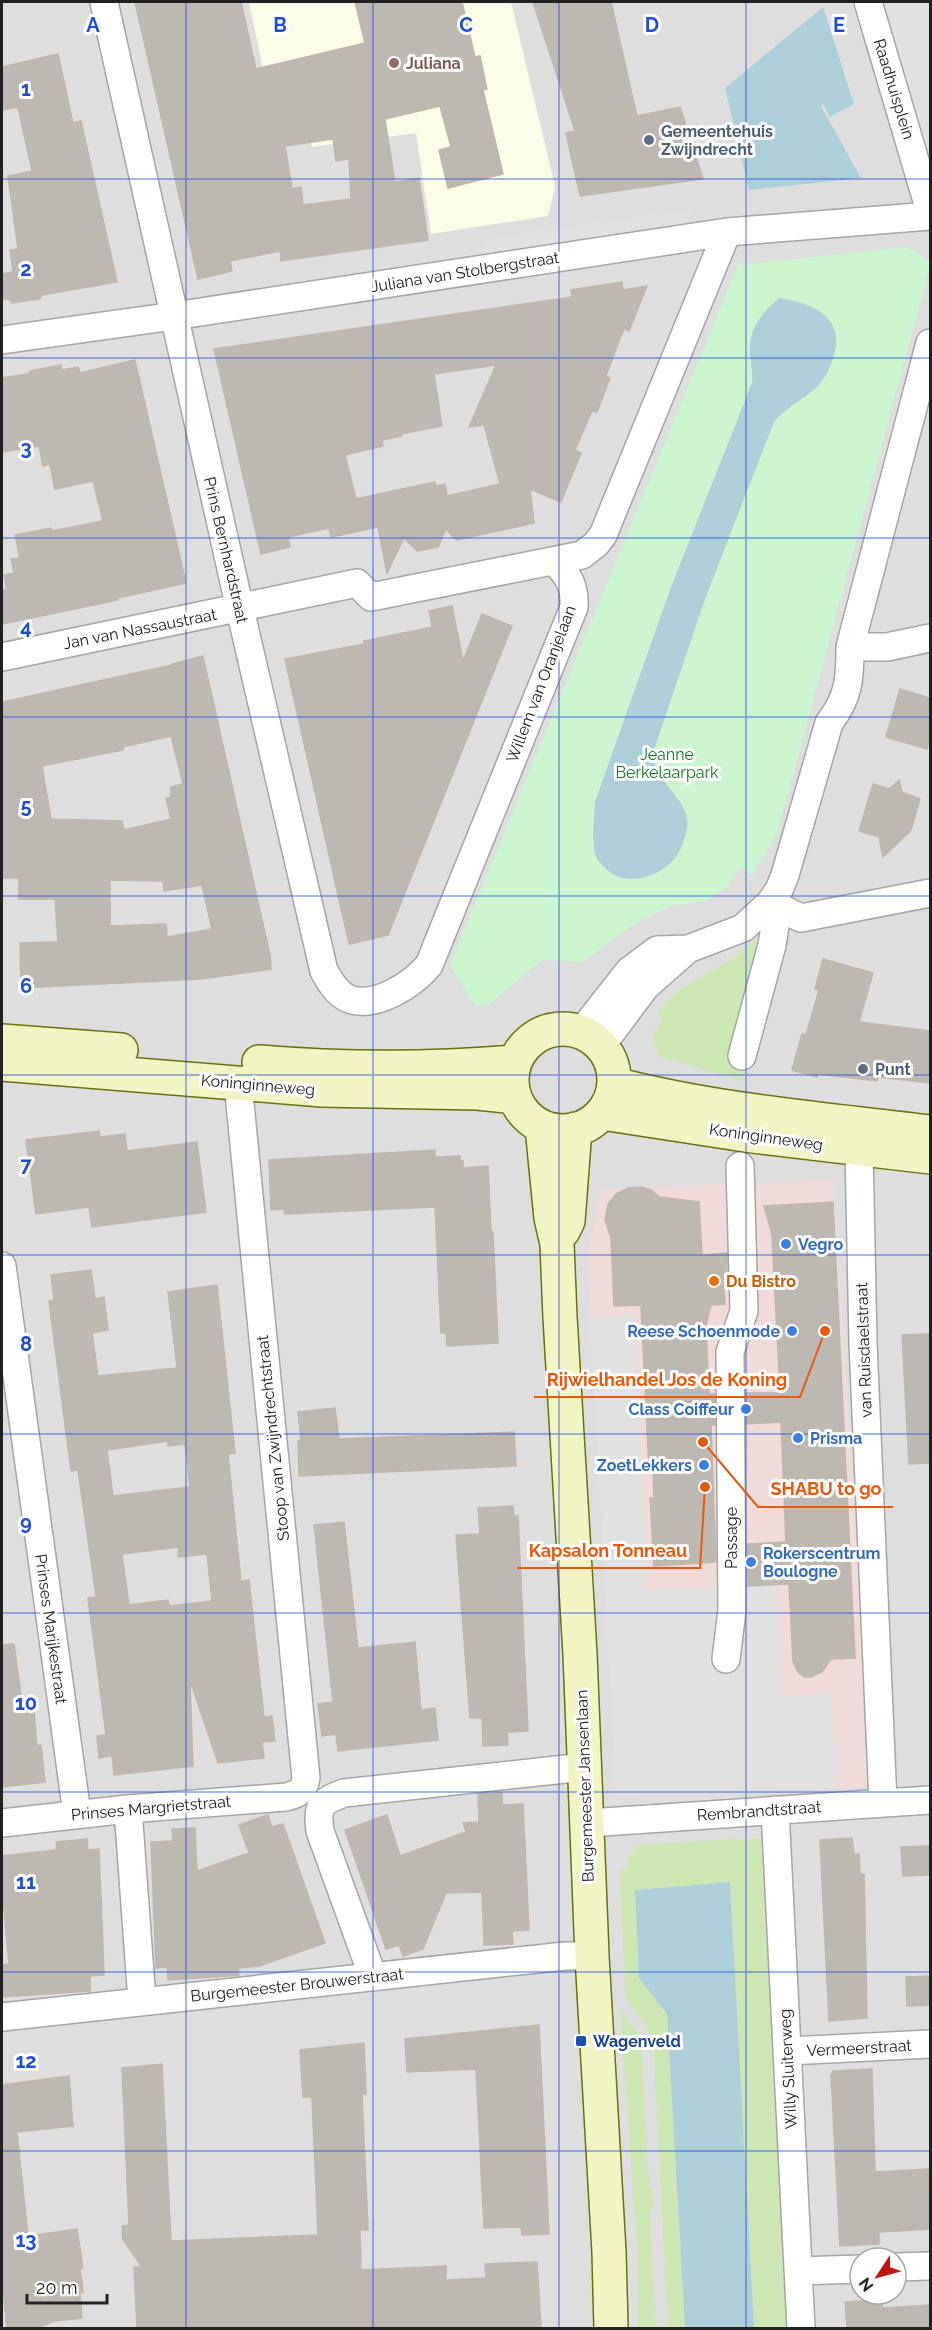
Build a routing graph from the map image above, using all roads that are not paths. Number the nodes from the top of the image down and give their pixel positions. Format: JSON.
{"nodes":[{"id":1,"x":104,"y":2,"type":"edge"},
{"id":2,"x":868,"y":2,"type":"edge"},
{"id":3,"x":930,"y":213,"type":"edge"},
{"id":4,"x":727,"y":232,"type":"junction"},
{"id":5,"x":174,"y":316,"type":"junction"},
{"id":6,"x":2,"y":340,"type":"edge"},
{"id":7,"x":930,"y":343,"type":"edge"},
{"id":8,"x":555,"y":561,"type":"junction"},
{"id":9,"x":240,"y":609,"type":"junction"},
{"id":10,"x":930,"y":638,"type":"edge"},
{"id":11,"x":850,"y":647,"type":"junction"},
{"id":12,"x":2,"y":657,"type":"edge"},
{"id":13,"x":930,"y":893,"type":"edge"},
{"id":14,"x":770,"y":903,"type":"junction"},
{"id":15,"x":429,"y":965,"type":"joint"},
{"id":16,"x":591,"y":1039,"type":"junction"},
{"id":17,"x":2,"y":1041,"type":"edge"},
{"id":18,"x":742,"y":1056,"type":"dead end"},
{"id":19,"x":515,"y":1062,"type":"junction"},
{"id":20,"x":2,"y":1064,"type":"edge"},
{"id":21,"x":238,"y":1083,"type":"junction"},
{"id":22,"x":515,"y":1097,"type":"junction"},
{"id":23,"x":597,"y":1109,"type":"junction"},
{"id":24,"x":542,"y":1126,"type":"junction"},
{"id":25,"x":930,"y":1132,"type":"edge"},
{"id":26,"x":859,"y":1149,"type":"junction"},
{"id":27,"x":930,"y":1157,"type":"edge"},
{"id":28,"x":740,"y":1166,"type":"dead end"},
{"id":29,"x":558,"y":1244,"type":"junction"},
{"id":30,"x":2,"y":1266,"type":"edge"},
{"id":31,"x":726,"y":1659,"type":"dead end"},
{"id":32,"x":584,"y":1767,"type":"junction"},
{"id":33,"x":310,"y":1800,"type":"junction"},
{"id":34,"x":930,"y":1800,"type":"edge"},
{"id":35,"x":883,"y":1802,"type":"junction"},
{"id":36,"x":128,"y":1809,"type":"junction"},
{"id":37,"x":775,"y":1810,"type":"junction"},
{"id":38,"x":77,"y":1814,"type":"junction"},
{"id":39,"x":2,"y":1823,"type":"edge"},
{"id":40,"x":588,"y":1823,"type":"junction"},
{"id":41,"x":592,"y":1956,"type":"junction"},
{"id":42,"x":373,"y":1977,"type":"junction"},
{"id":43,"x":142,"y":2001,"type":"junction"},
{"id":44,"x":2,"y":2016,"type":"edge"},
{"id":45,"x":930,"y":2044,"type":"edge"},
{"id":46,"x":788,"y":2051,"type":"junction"},
{"id":47,"x":930,"y":2266,"type":"edge"},
{"id":48,"x":908,"y":2267,"type":"edge"},
{"id":49,"x":848,"y":2269,"type":"edge"},
{"id":50,"x":798,"y":2271,"type":"junction"},
{"id":51,"x":611,"y":2328,"type":"edge"},
{"id":52,"x":801,"y":2328,"type":"edge"}],
"edges":[{"from":1,"to":5,"type":"street","name":"Prins Bernhardstraat"},
{"from":2,"to":3,"type":"street","name":"Raadhuisplein"},
{"from":3,"to":4,"type":"street","name":"Juliana van Stolbergstraat"},
{"from":4,"to":5,"type":"street","name":"Juliana van Stolbergstraat"},
{"from":4,"to":8,"type":"street"},
{"from":5,"to":6,"type":"street","name":"Juliana van Stolbergstraat"},
{"from":5,"to":9,"type":"street","name":"Prins Bernhardstraat"},
{"from":7,"to":11,"type":"street"},
{"from":8,"to":9,"type":"street","name":"Jan van Nassaustraat"},
{"from":8,"to":15,"type":"street","name":"Willem van Oranjelaan"},
{"from":9,"to":12,"type":"street","name":"Jan van Nassaustraat"},
{"from":9,"to":15,"type":"street","name":"Prins Bernhardstraat"},
{"from":10,"to":11,"type":"street"},
{"from":11,"to":14,"type":"street"},
{"from":13,"to":14,"type":"street"},
{"from":14,"to":16,"type":"street"},
{"from":14,"to":18,"type":"street"},
{"from":16,"to":19,"type":"main road"},
{"from":16,"to":23,"type":"main road"},
{"from":17,"to":19,"type":"main road","name":"Koninginneweg"},
{"from":19,"to":22,"type":"main road"},
{"from":20,"to":21,"type":"main road","name":"Koninginneweg"},
{"from":21,"to":22,"type":"main road","name":"Koninginneweg"},
{"from":21,"to":33,"type":"street","name":"Stoop van Zwijndrechtstraat"},
{"from":22,"to":24,"type":"main road"},
{"from":23,"to":24,"type":"main road"},
{"from":23,"to":25,"type":"main road","name":"Koninginneweg"},
{"from":23,"to":26,"type":"main road","name":"Koninginneweg"},
{"from":23,"to":29,"type":"main road","name":"Burgemeester Jansenlaan"},
{"from":24,"to":29,"type":"main road","name":"Burgemeester Jansenlaan"},
{"from":26,"to":27,"type":"main road","name":"Koninginneweg"},
{"from":26,"to":35,"type":"street","name":"van Ruisdaelstraat"},
{"from":28,"to":31,"type":"street","name":"Passage"},
{"from":29,"to":32,"type":"main road","name":"Burgemeester Jansenlaan"},
{"from":30,"to":38,"type":"street","name":"Prinses Marijkestraat"},
{"from":32,"to":33,"type":"street","name":"Prinses Margrietstraat"},
{"from":32,"to":40,"type":"main road","name":"Burgemeester Jansenlaan"},
{"from":33,"to":36,"type":"street","name":"Prinses Margrietstraat"},
{"from":33,"to":42,"type":"street","name":"Stoop van Zwijndrechtstraat"},
{"from":34,"to":35,"type":"street","name":"Rembrandtstraat"},
{"from":35,"to":37,"type":"street","name":"Rembrandtstraat"},
{"from":36,"to":38,"type":"street","name":"Prinses Margrietstraat"},
{"from":36,"to":43,"type":"street"},
{"from":37,"to":40,"type":"street","name":"Rembrandtstraat"},
{"from":37,"to":46,"type":"street","name":"Willy Sluiterweg"},
{"from":38,"to":39,"type":"street","name":"Prinses Margrietstraat"},
{"from":40,"to":41,"type":"main road","name":"Burgemeester Jansenlaan"},
{"from":41,"to":42,"type":"street","name":"Burgemeester Brouwerstraat"},
{"from":41,"to":51,"type":"main road","name":"Burgemeester Jansenlaan"},
{"from":42,"to":43,"type":"street","name":"Burgemeester Brouwerstraat"},
{"from":43,"to":44,"type":"street","name":"Burgemeester Brouwerstraat"},
{"from":45,"to":46,"type":"street","name":"Vermeerstraat"},
{"from":46,"to":50,"type":"street","name":"Willy Sluiterweg"},
{"from":47,"to":48,"type":"street"},
{"from":49,"to":50,"type":"street"},
{"from":50,"to":52,"type":"street","name":"Willy Sluiterweg"}]}
